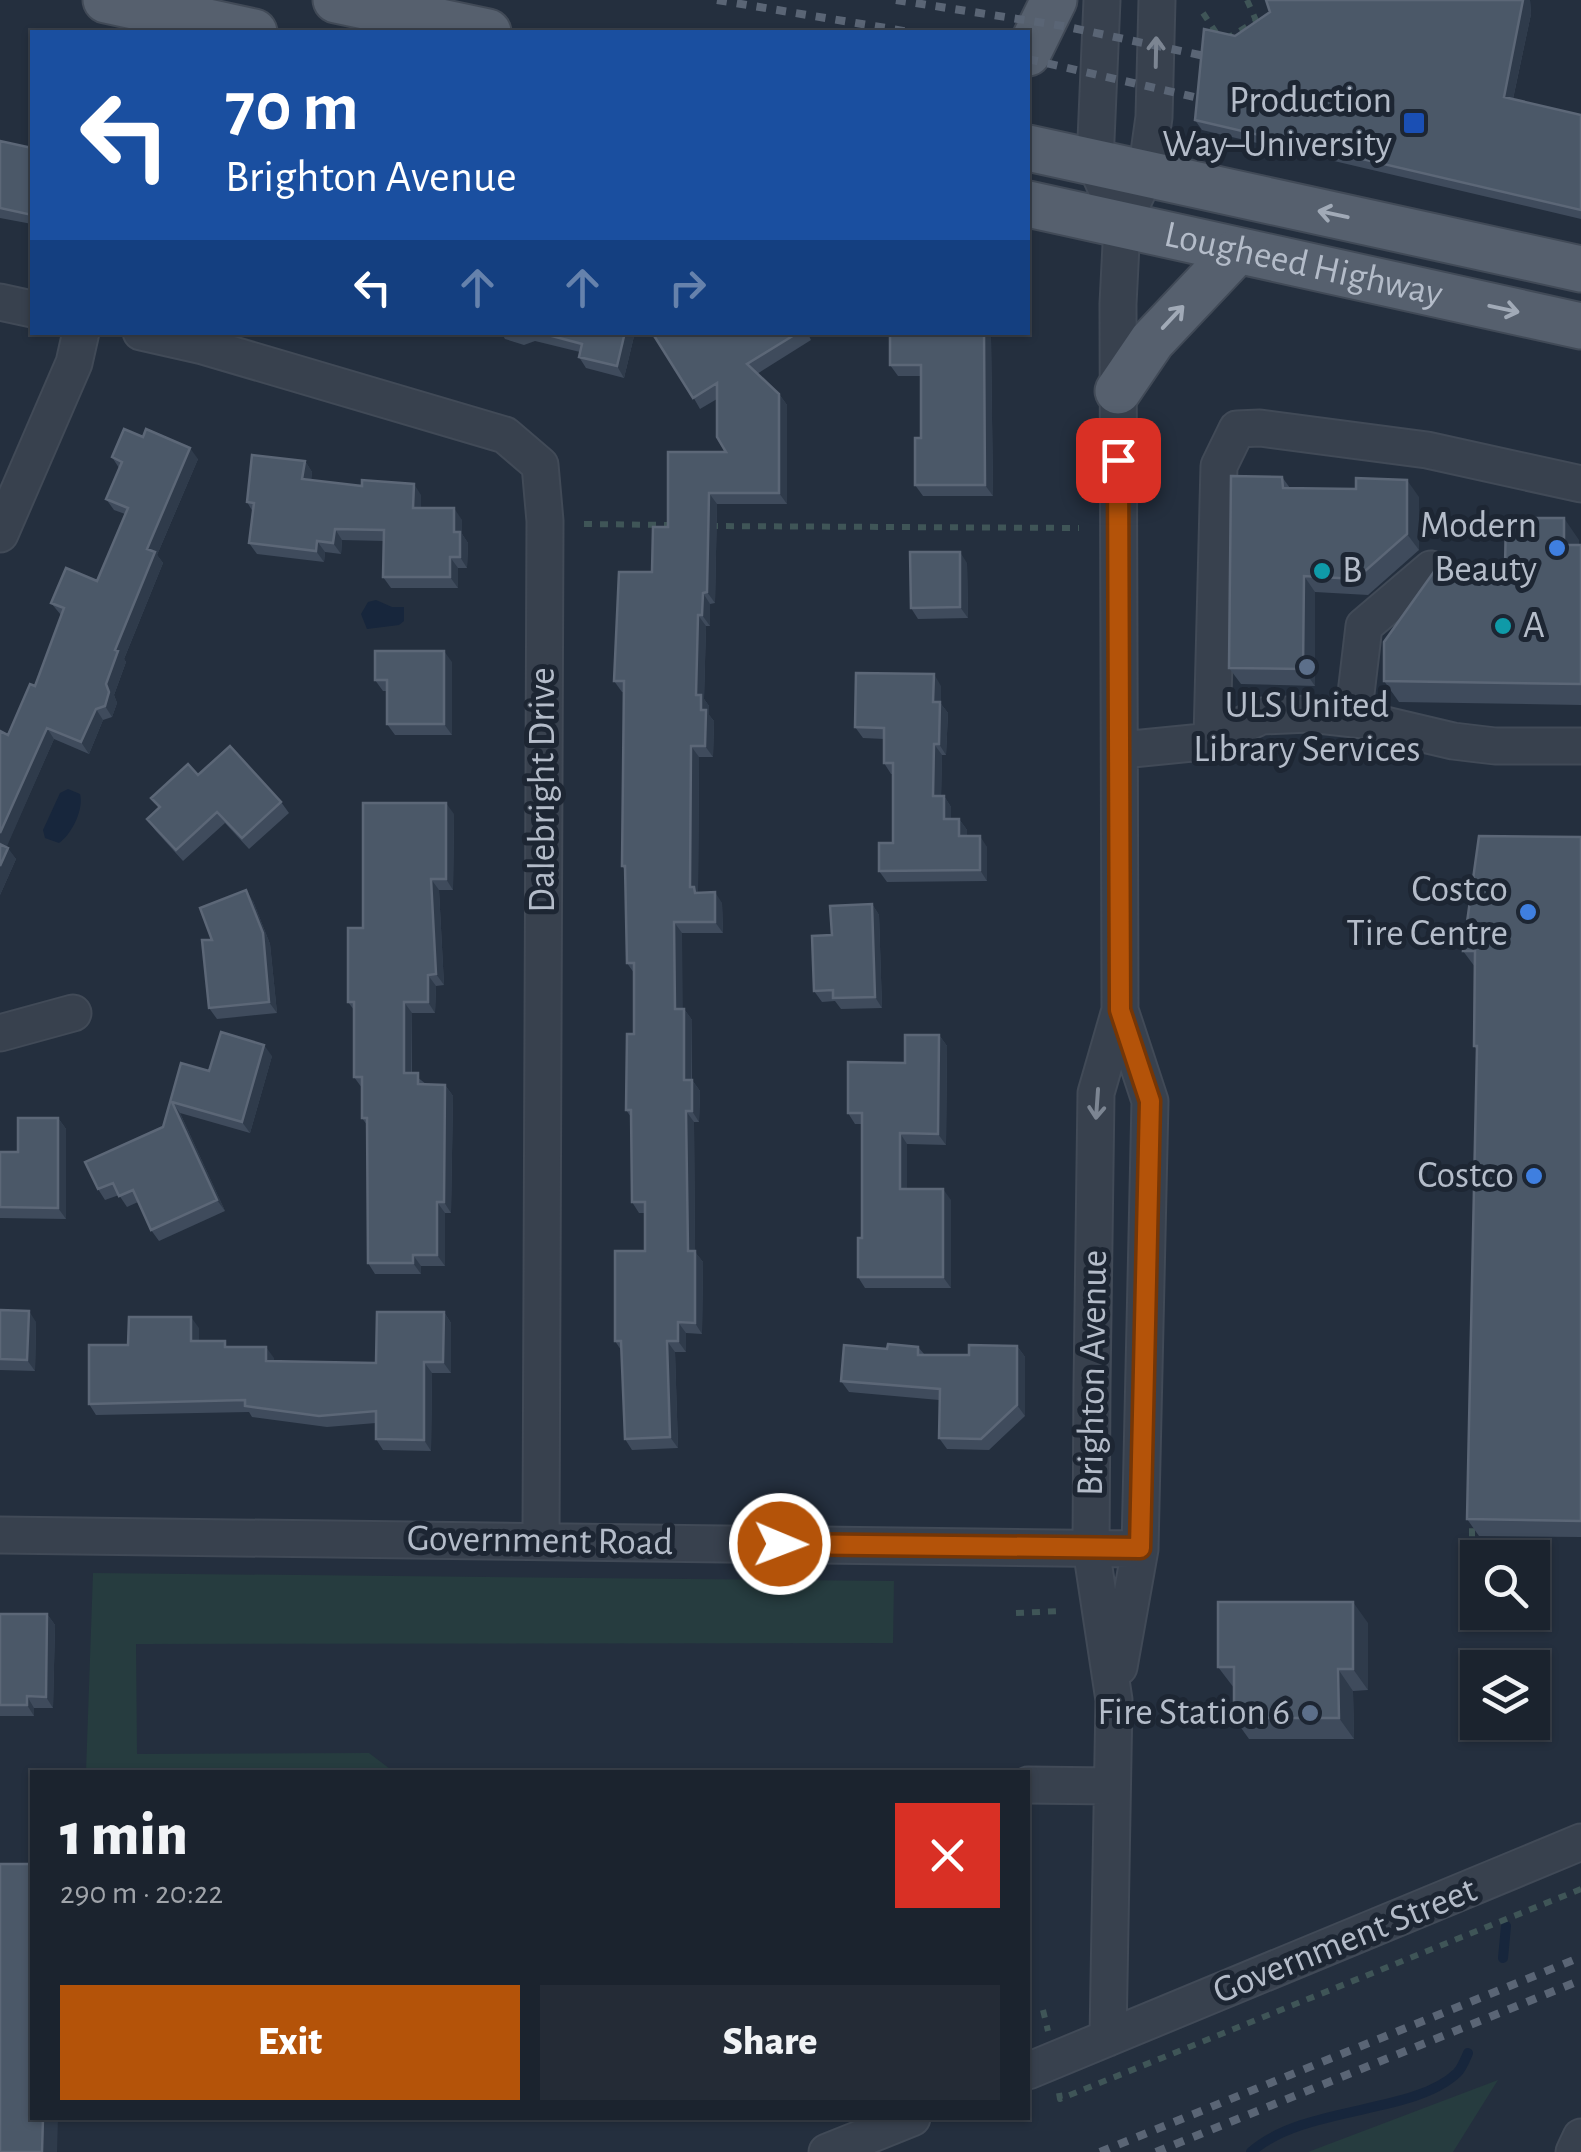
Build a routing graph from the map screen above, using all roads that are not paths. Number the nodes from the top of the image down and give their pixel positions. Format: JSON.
{"nodes":[{"id":1,"x":106,"y":0,"type":"edge"},
{"id":2,"x":336,"y":0,"type":"edge"},
{"id":3,"x":1054,"y":0,"type":"edge"},
{"id":4,"x":1102,"y":0,"type":"edge"},
{"id":5,"x":1157,"y":0,"type":"edge"},
{"id":6,"x":245,"y":30,"type":"edge"},
{"id":7,"x":478,"y":30,"type":"edge"},
{"id":8,"x":1030,"y":49,"type":"edge"},
{"id":9,"x":1030,"y":148,"type":"edge"},
{"id":10,"x":1095,"y":163,"type":"junction"},
{"id":11,"x":1146,"y":174,"type":"junction"},
{"id":12,"x":1030,"y":204,"type":"edge"},
{"id":13,"x":1122,"y":224,"type":"junction"},
{"id":14,"x":1238,"y":251,"type":"junction"},
{"id":15,"x":1581,"y":269,"type":"edge"},
{"id":16,"x":0,"y":302,"type":"edge"},
{"id":17,"x":30,"y":309,"type":"edge"},
{"id":18,"x":1581,"y":326,"type":"edge"},
{"id":19,"x":79,"y":335,"type":"edge"},
{"id":20,"x":154,"y":335,"type":"edge"},
{"id":21,"x":1118,"y":390,"type":"junction"},
{"id":22,"x":1581,"y":484,"type":"edge"},
{"id":23,"x":0,"y":534,"type":"edge"},
{"id":24,"x":1431,"y":569,"type":"edge"},
{"id":25,"x":1353,"y":719,"type":"junction"},
{"id":26,"x":1212,"y":738,"type":"junction"},
{"id":27,"x":1581,"y":746,"type":"edge"},
{"id":28,"x":1122,"y":750,"type":"junction"},
{"id":29,"x":1120,"y":1010,"type":"junction"},
{"id":30,"x":73,"y":1012,"type":"dead end"},
{"id":31,"x":0,"y":1033,"type":"edge"},
{"id":32,"x":0,"y":1535,"type":"edge"},
{"id":33,"x":541,"y":1540,"type":"junction"},
{"id":34,"x":1091,"y":1548,"type":"junction"},
{"id":35,"x":1140,"y":1548,"type":"junction"},
{"id":36,"x":1114,"y":1700,"type":"junction"},
{"id":37,"x":1030,"y":1785,"type":"edge"},
{"id":38,"x":1112,"y":1786,"type":"junction"},
{"id":39,"x":1581,"y":1842,"type":"edge"},
{"id":40,"x":1108,"y":2038,"type":"junction"},
{"id":41,"x":1030,"y":2069,"type":"edge"},
{"id":42,"x":907,"y":2120,"type":"edge"},
{"id":43,"x":1581,"y":2137,"type":"edge"},
{"id":44,"x":827,"y":2152,"type":"edge"},
{"id":45,"x":1574,"y":2152,"type":"edge"}],
"edges":[{"from":1,"to":6,"type":"main road"},
{"from":2,"to":7,"type":"main road"},
{"from":3,"to":8,"type":"main road"},
{"from":4,"to":10,"type":"street"},
{"from":11,"to":5,"type":"street","name":"Brighton Avenue","one_way":true},
{"from":9,"to":10,"type":"main road","name":"Lougheed Highway"},
{"from":10,"to":11,"type":"main road","name":"Lougheed Highway"},
{"from":10,"to":13,"type":"street","name":"Brighton Avenue"},
{"from":11,"to":13,"type":"street","name":"Brighton Avenue"},
{"from":15,"to":11,"type":"main road","name":"Lougheed Highway","one_way":true},
{"from":12,"to":13,"type":"main road","name":"Lougheed Highway"},
{"from":13,"to":14,"type":"main road","name":"Lougheed Highway"},
{"from":13,"to":21,"type":"street","name":"Brighton Avenue"},
{"from":14,"to":18,"type":"main road","name":"Lougheed Highway","one_way":true},
{"from":21,"to":14,"type":"main road","one_way":true},
{"from":16,"to":17,"type":"street"},
{"from":19,"to":23,"type":"street"},
{"from":20,"to":33,"type":"street","name":"Dalebright Drive"},
{"from":21,"to":28,"type":"street","name":"Brighton Avenue"},
{"from":22,"to":26,"type":"street"},
{"from":24,"to":25,"type":"street"},
{"from":25,"to":26,"type":"street"},
{"from":25,"to":27,"type":"street"},
{"from":26,"to":28,"type":"street"},
{"from":28,"to":29,"type":"street","name":"Brighton Avenue"},
{"from":29,"to":34,"type":"street","name":"Brighton Avenue","one_way":true},
{"from":29,"to":35,"type":"street","name":"Brighton Avenue"},
{"from":30,"to":31,"type":"street"},
{"from":32,"to":33,"type":"street","name":"Government Road"},
{"from":33,"to":34,"type":"street","name":"Government Road"},
{"from":34,"to":35,"type":"street","name":"Government Road"},
{"from":34,"to":36,"type":"street","name":"Brighton Avenue"},
{"from":35,"to":36,"type":"street","name":"Brighton Avenue"},
{"from":36,"to":38,"type":"street","name":"Brighton Avenue"},
{"from":37,"to":38,"type":"street"},
{"from":38,"to":40,"type":"street","name":"Brighton Avenue"},
{"from":39,"to":40,"type":"street","name":"Government Street"},
{"from":40,"to":41,"type":"street","name":"Government Street"},
{"from":42,"to":44,"type":"street"},
{"from":43,"to":45,"type":"street"}]}
